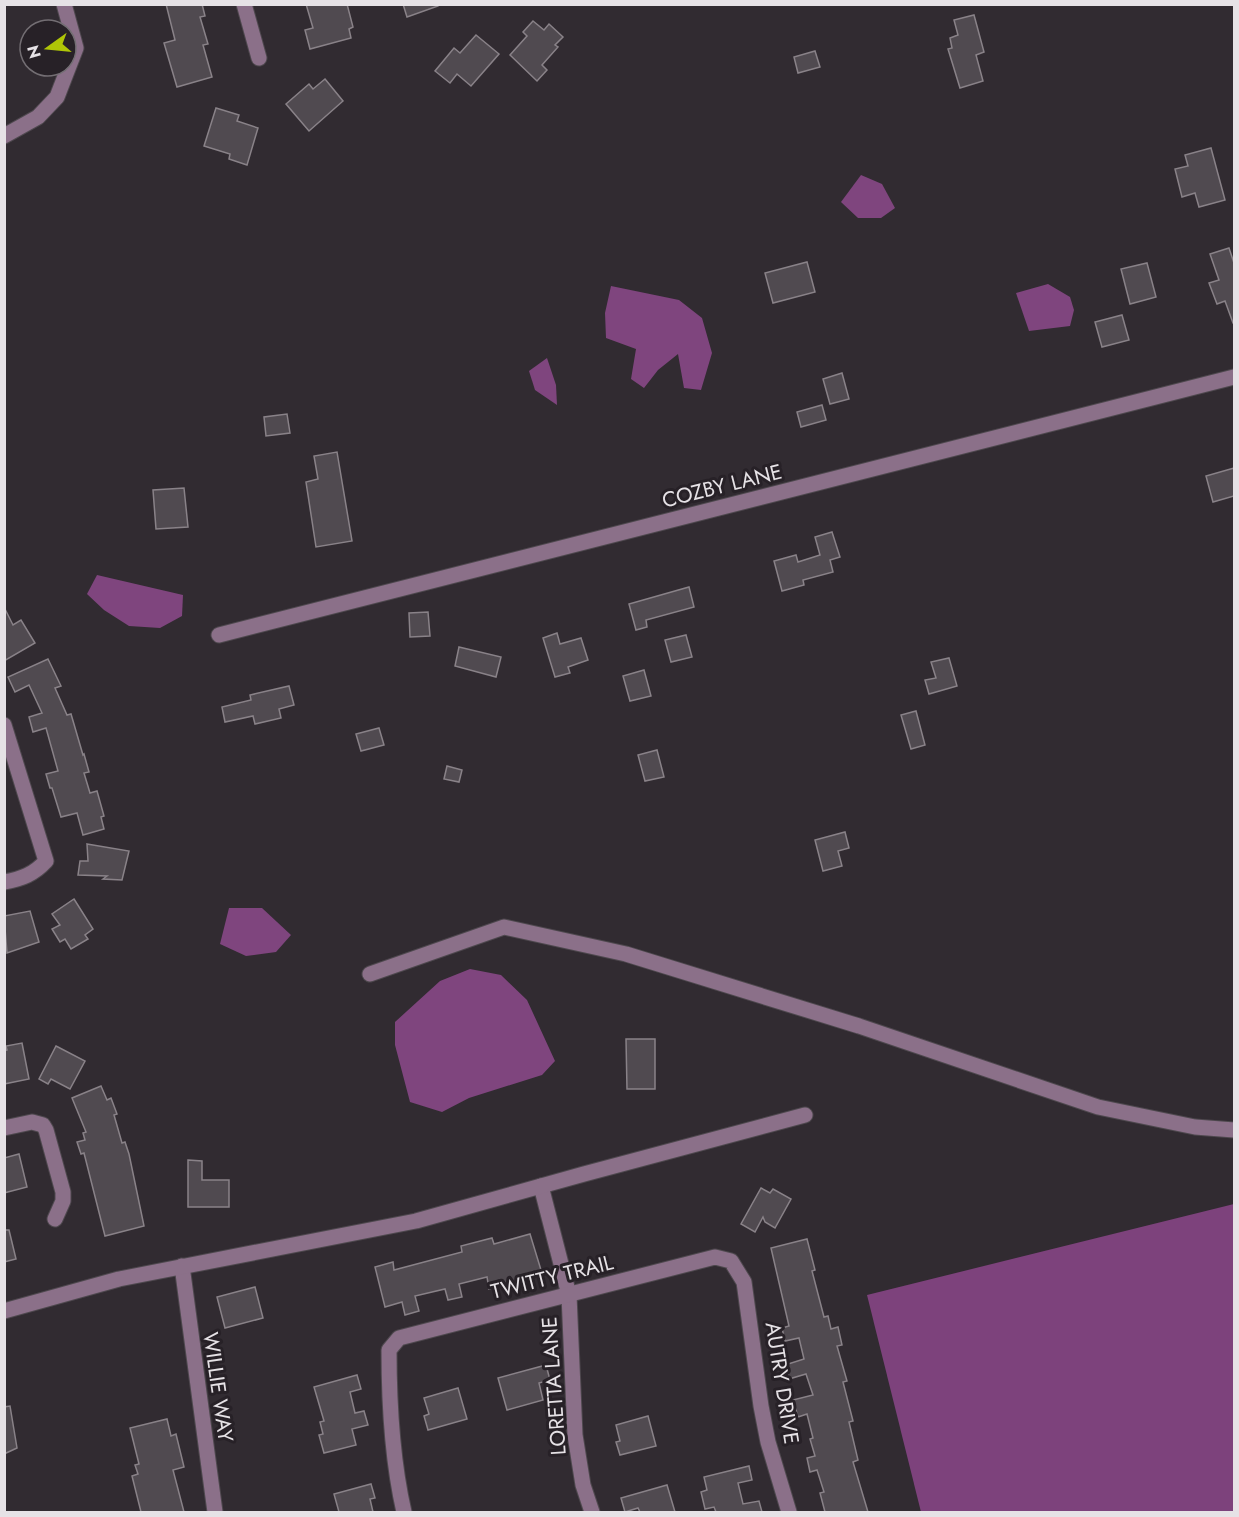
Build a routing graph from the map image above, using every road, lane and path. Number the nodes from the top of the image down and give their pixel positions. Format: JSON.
{"nodes":[{"id":1,"x":64,"y":4,"type":"edge"},
{"id":2,"x":244,"y":4,"type":"edge"},
{"id":3,"x":259,"y":58,"type":"dead end"},
{"id":4,"x":4,"y":136,"type":"edge"},
{"id":5,"x":1234,"y":377,"type":"edge"},
{"id":6,"x":219,"y":635,"type":"dead end"},
{"id":7,"x":4,"y":725,"type":"edge"},
{"id":8,"x":4,"y":882,"type":"edge"},
{"id":9,"x":370,"y":974,"type":"dead end"},
{"id":10,"x":805,"y":1115,"type":"dead end"},
{"id":11,"x":4,"y":1128,"type":"edge"},
{"id":12,"x":1234,"y":1130,"type":"edge"},
{"id":13,"x":541,"y":1186,"type":"junction"},
{"id":14,"x":55,"y":1219,"type":"dead end"},
{"id":15,"x":731,"y":1261,"type":"joint"},
{"id":16,"x":182,"y":1266,"type":"junction"},
{"id":17,"x":569,"y":1295,"type":"junction"},
{"id":18,"x":4,"y":1311,"type":"edge"},
{"id":19,"x":215,"y":1512,"type":"edge"},
{"id":20,"x":404,"y":1512,"type":"edge"},
{"id":21,"x":592,"y":1512,"type":"edge"},
{"id":22,"x":789,"y":1512,"type":"edge"}],
"edges":[{"from":1,"to":4,"type":"street"},
{"from":2,"to":3,"type":"street"},
{"from":5,"to":6,"type":"street","name":"COZBY LANE"},
{"from":7,"to":8,"type":"street"},
{"from":9,"to":12,"type":"street"},
{"from":10,"to":13,"type":"street"},
{"from":11,"to":14,"type":"street"},
{"from":13,"to":16,"type":"street"},
{"from":13,"to":17,"type":"street","name":"LORETTA LANE"},
{"from":15,"to":17,"type":"street","name":"TWITTY TRAIL"},
{"from":15,"to":22,"type":"street","name":"AUTRY DRIVE"},
{"from":16,"to":18,"type":"street"},
{"from":16,"to":19,"type":"street","name":"WILLIE WAY"},
{"from":17,"to":20,"type":"street","name":"TWITTY TRAIL"},
{"from":17,"to":21,"type":"street","name":"LORETTA LANE"}]}
